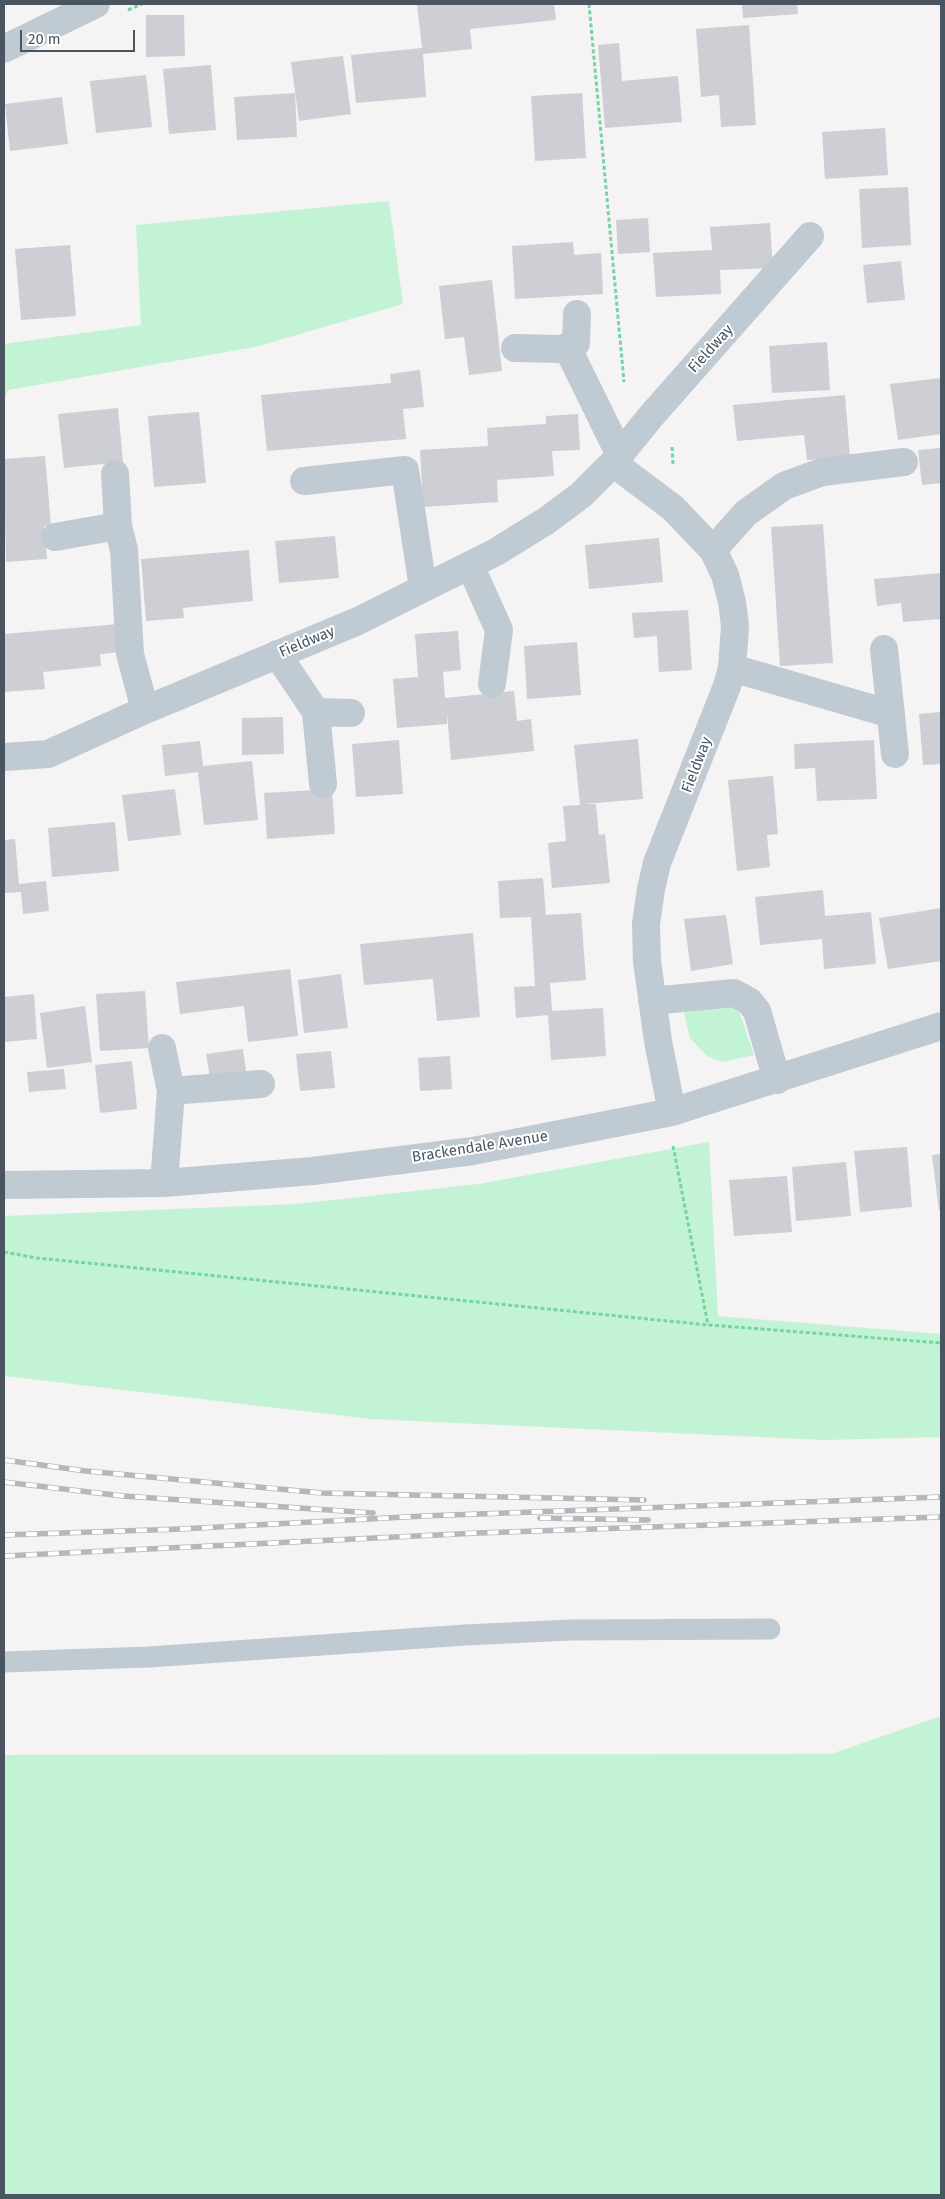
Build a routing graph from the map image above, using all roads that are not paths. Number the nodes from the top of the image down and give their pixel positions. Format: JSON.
{"nodes":[{"id":1,"x":95,"y":4,"type":"edge"},
{"id":2,"x":4,"y":49,"type":"edge"},
{"id":3,"x":810,"y":236,"type":"dead end"},
{"id":4,"x":577,"y":314,"type":"dead end"},
{"id":5,"x":567,"y":347,"type":"junction"},
{"id":6,"x":515,"y":348,"type":"dead end"},
{"id":7,"x":616,"y":459,"type":"junction"},
{"id":8,"x":904,"y":462,"type":"dead end"},
{"id":9,"x":115,"y":474,"type":"dead end"},
{"id":10,"x":304,"y":481,"type":"dead end"},
{"id":11,"x":118,"y":526,"type":"junction"},
{"id":12,"x":55,"y":537,"type":"dead end"},
{"id":13,"x":713,"y":550,"type":"junction"},
{"id":14,"x":470,"y":565,"type":"junction"},
{"id":15,"x":423,"y":588,"type":"junction"},
{"id":16,"x":884,"y":649,"type":"dead end"},
{"id":17,"x":277,"y":654,"type":"junction"},
{"id":18,"x":732,"y":668,"type":"junction"},
{"id":19,"x":492,"y":684,"type":"dead end"},
{"id":20,"x":145,"y":710,"type":"junction"},
{"id":21,"x":316,"y":712,"type":"junction"},
{"id":22,"x":351,"y":713,"type":"dead end"},
{"id":23,"x":891,"y":714,"type":"junction"},
{"id":24,"x":895,"y":754,"type":"dead end"},
{"id":25,"x":4,"y":758,"type":"edge"},
{"id":26,"x":323,"y":784,"type":"dead end"},
{"id":27,"x":652,"y":1001,"type":"junction"},
{"id":28,"x":941,"y":1026,"type":"edge"},
{"id":29,"x":162,"y":1048,"type":"dead end"},
{"id":30,"x":777,"y":1080,"type":"junction"},
{"id":31,"x":261,"y":1084,"type":"dead end"},
{"id":32,"x":171,"y":1091,"type":"junction"},
{"id":33,"x":672,"y":1112,"type":"junction"},
{"id":34,"x":164,"y":1183,"type":"junction"},
{"id":35,"x":4,"y":1185,"type":"edge"},
{"id":36,"x":770,"y":1628,"type":"dead end"},
{"id":37,"x":4,"y":1662,"type":"edge"}],
"edges":[{"from":1,"to":2,"type":"street"},
{"from":3,"to":7,"type":"street","name":"Fieldway"},
{"from":4,"to":5,"type":"street"},
{"from":5,"to":6,"type":"street"},
{"from":5,"to":7,"type":"street"},
{"from":7,"to":13,"type":"street","name":"Fieldway"},
{"from":7,"to":14,"type":"street","name":"Fieldway"},
{"from":8,"to":13,"type":"street"},
{"from":9,"to":11,"type":"street"},
{"from":10,"to":15,"type":"street"},
{"from":11,"to":12,"type":"street"},
{"from":11,"to":20,"type":"street"},
{"from":13,"to":18,"type":"street","name":"Fieldway"},
{"from":14,"to":15,"type":"street","name":"Fieldway"},
{"from":14,"to":19,"type":"street"},
{"from":15,"to":17,"type":"street","name":"Fieldway"},
{"from":16,"to":23,"type":"street"},
{"from":17,"to":20,"type":"street","name":"Fieldway"},
{"from":17,"to":21,"type":"street"},
{"from":18,"to":23,"type":"street"},
{"from":18,"to":27,"type":"street","name":"Fieldway"},
{"from":20,"to":25,"type":"street","name":"Fieldway"},
{"from":21,"to":22,"type":"street"},
{"from":21,"to":26,"type":"street"},
{"from":23,"to":24,"type":"street"},
{"from":27,"to":30,"type":"street"},
{"from":27,"to":33,"type":"street","name":"Fieldway"},
{"from":28,"to":30,"type":"street","name":"Brackendale Avenue"},
{"from":29,"to":32,"type":"street"},
{"from":30,"to":33,"type":"street","name":"Brackendale Avenue"},
{"from":31,"to":32,"type":"street"},
{"from":32,"to":34,"type":"street"},
{"from":33,"to":34,"type":"street","name":"Brackendale Avenue"},
{"from":34,"to":35,"type":"street","name":"Brackendale Avenue"},
{"from":36,"to":37,"type":"lane"}]}
